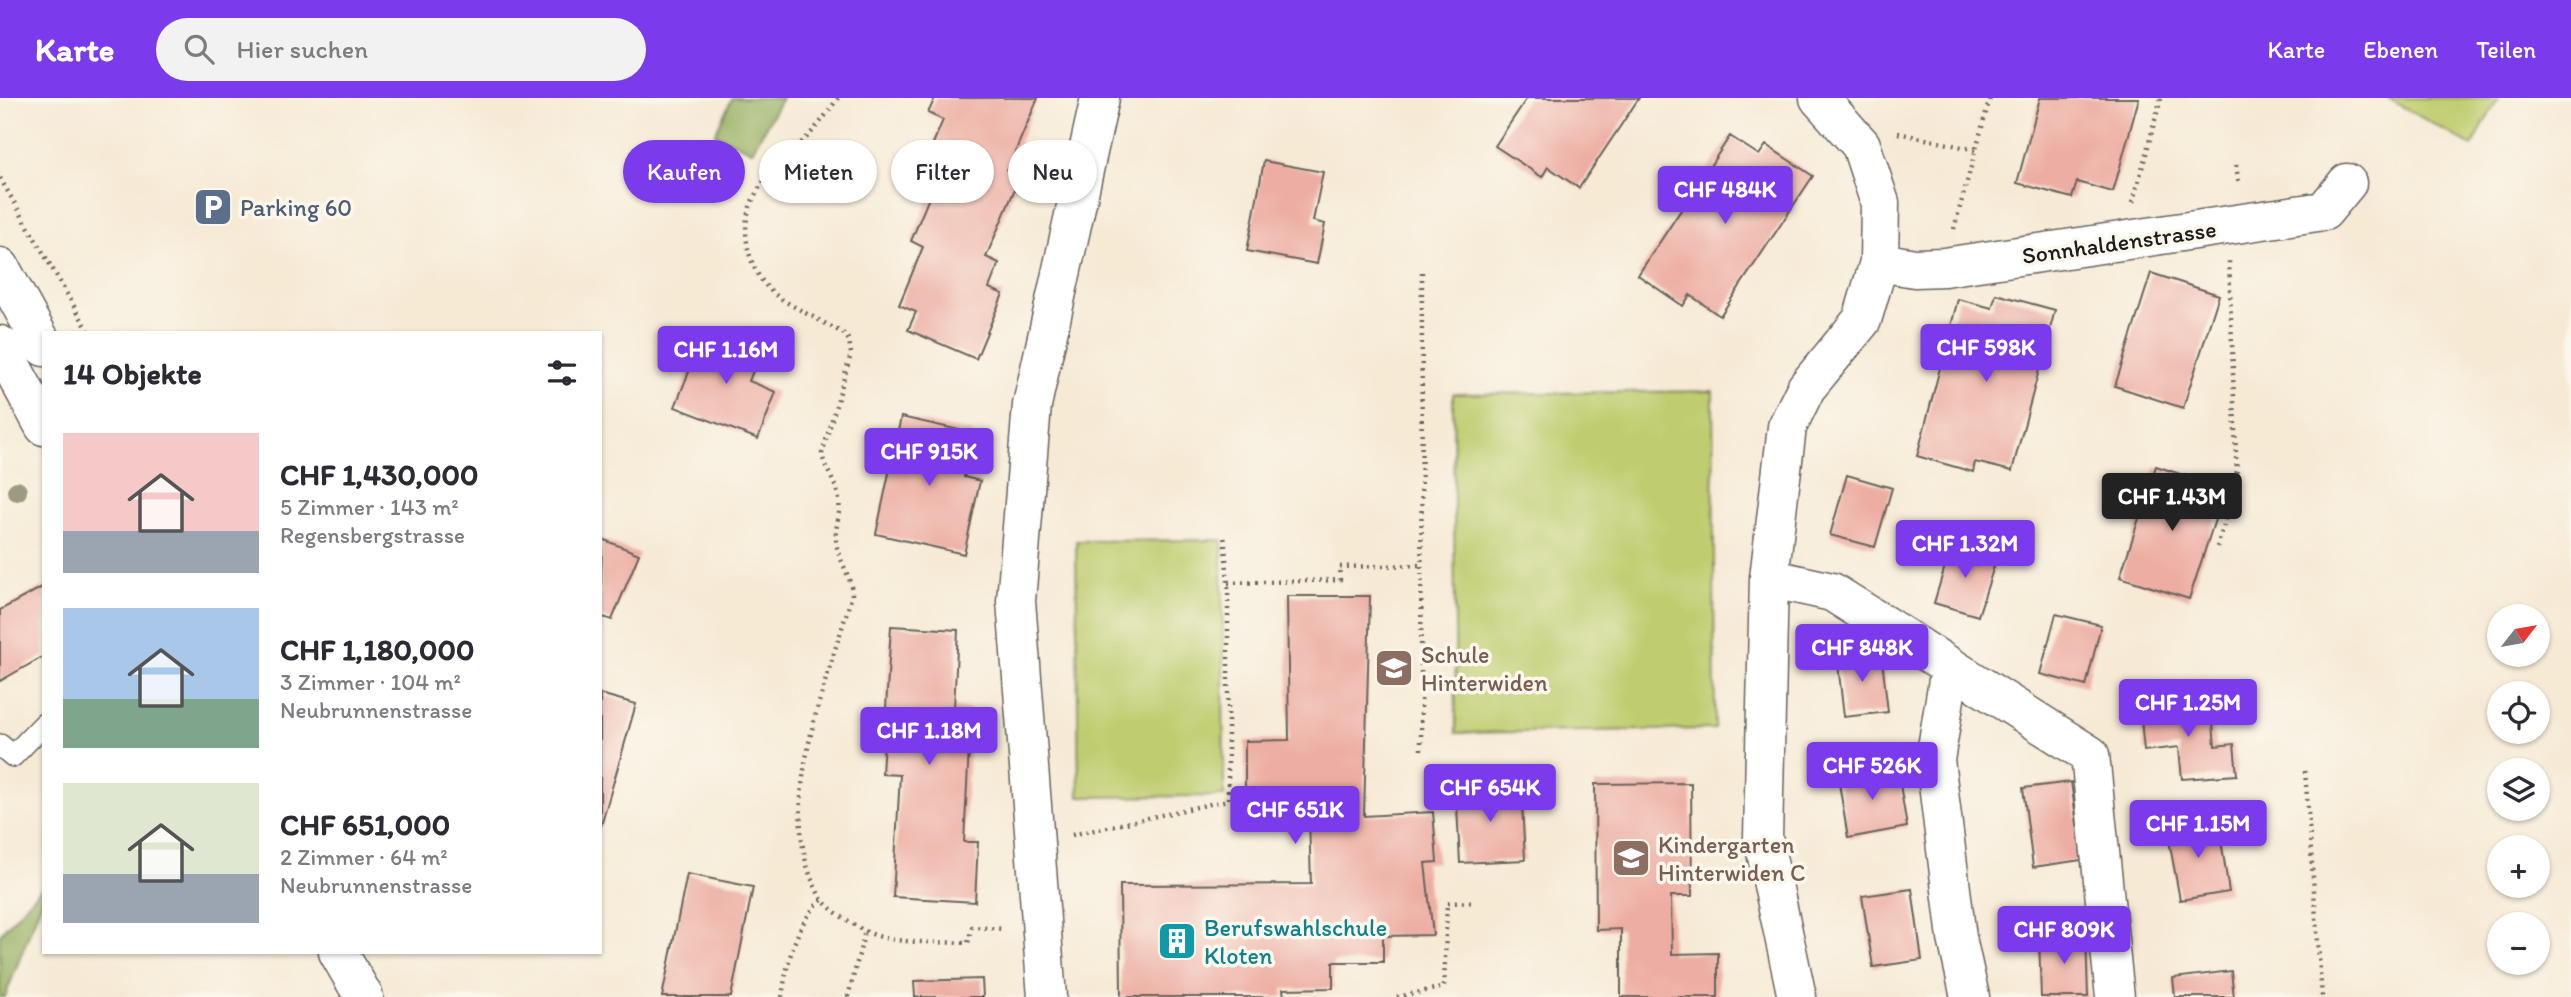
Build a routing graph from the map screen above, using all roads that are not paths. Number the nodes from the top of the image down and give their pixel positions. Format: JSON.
{"nodes":[{"id":1,"x":1100,"y":98,"type":"edge"},
{"id":2,"x":1819,"y":98,"type":"edge"},
{"id":3,"x":2347,"y":183,"type":"dead end"},
{"id":4,"x":1879,"y":262,"type":"junction"},
{"id":5,"x":0,"y":267,"type":"edge"},
{"id":6,"x":42,"y":343,"type":"edge"},
{"id":7,"x":0,"y":345,"type":"edge"},
{"id":8,"x":42,"y":422,"type":"edge"},
{"id":9,"x":1769,"y":578,"type":"junction"},
{"id":10,"x":1950,"y":668,"type":"junction"},
{"id":11,"x":42,"y":726,"type":"edge"},
{"id":12,"x":0,"y":746,"type":"edge"},
{"id":13,"x":339,"y":954,"type":"edge"},
{"id":14,"x":364,"y":997,"type":"edge"},
{"id":15,"x":1047,"y":997,"type":"edge"},
{"id":16,"x":1797,"y":997,"type":"edge"},
{"id":17,"x":1970,"y":997,"type":"edge"},
{"id":18,"x":2115,"y":997,"type":"edge"}],
"edges":[{"from":1,"to":15,"type":"street"},
{"from":2,"to":4,"type":"street"},
{"from":3,"to":4,"type":"street","name":"Sonnhaldenstrasse"},
{"from":4,"to":9,"type":"street"},
{"from":5,"to":6,"type":"street"},
{"from":7,"to":8,"type":"street"},
{"from":9,"to":10,"type":"street"},
{"from":9,"to":16,"type":"street"},
{"from":10,"to":17,"type":"street"},
{"from":10,"to":18,"type":"street"},
{"from":11,"to":12,"type":"lane"},
{"from":13,"to":14,"type":"street"}]}
